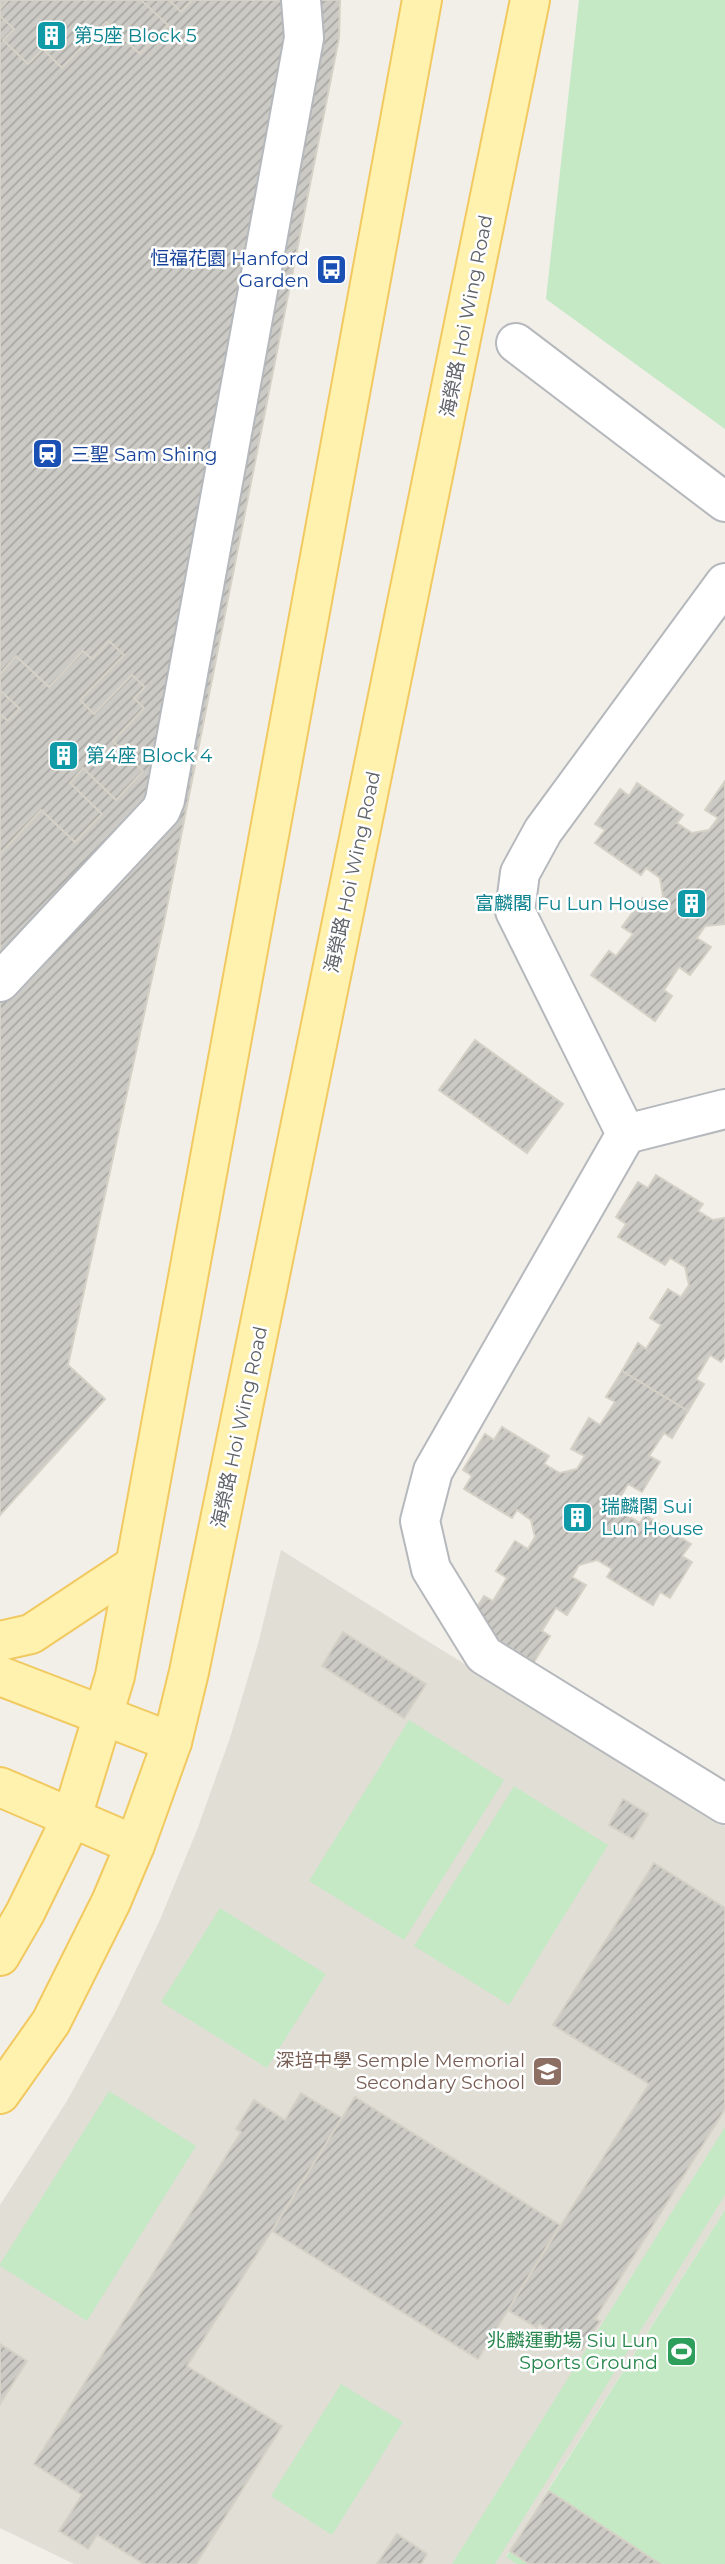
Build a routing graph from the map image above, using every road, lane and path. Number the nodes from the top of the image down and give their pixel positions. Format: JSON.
{"nodes":[{"id":1,"x":301,"y":0,"type":"edge"},
{"id":2,"x":422,"y":0,"type":"edge"},
{"id":3,"x":530,"y":0,"type":"edge"},
{"id":4,"x":516,"y":343,"type":"dead end"},
{"id":5,"x":725,"y":502,"type":"edge"},
{"id":6,"x":725,"y":583,"type":"edge"},
{"id":7,"x":0,"y":982,"type":"edge"},
{"id":8,"x":725,"y":1109,"type":"edge"},
{"id":9,"x":626,"y":1134,"type":"junction"},
{"id":10,"x":135,"y":1565,"type":"junction"},
{"id":11,"x":0,"y":1641,"type":"edge"},
{"id":12,"x":0,"y":1676,"type":"edge"},
{"id":13,"x":104,"y":1716,"type":"junction"},
{"id":14,"x":172,"y":1742,"type":"junction"},
{"id":15,"x":0,"y":1787,"type":"edge"},
{"id":16,"x":725,"y":1804,"type":"edge"},
{"id":17,"x":72,"y":1817,"type":"junction"},
{"id":18,"x":135,"y":1844,"type":"junction"},
{"id":19,"x":0,"y":1956,"type":"edge"},
{"id":20,"x":0,"y":2094,"type":"edge"}],
"edges":[{"from":1,"to":7,"type":"lane"},
{"from":2,"to":10,"type":"main road"},
{"from":3,"to":14,"type":"main road","name":"海榮路 Hoi Wing Road"},
{"from":4,"to":5,"type":"lane"},
{"from":6,"to":9,"type":"lane"},
{"from":8,"to":9,"type":"lane"},
{"from":9,"to":16,"type":"lane"},
{"from":10,"to":11,"type":"main road"},
{"from":10,"to":13,"type":"main road"},
{"from":12,"to":13,"type":"main road"},
{"from":13,"to":14,"type":"main road"},
{"from":13,"to":17,"type":"main road"},
{"from":14,"to":18,"type":"main road","name":"海榮路 Hoi Wing Road"},
{"from":15,"to":17,"type":"main road"},
{"from":17,"to":18,"type":"main road"},
{"from":17,"to":19,"type":"main road"},
{"from":18,"to":20,"type":"main road","name":"海榮路 Hoi Wing Road"}]}
